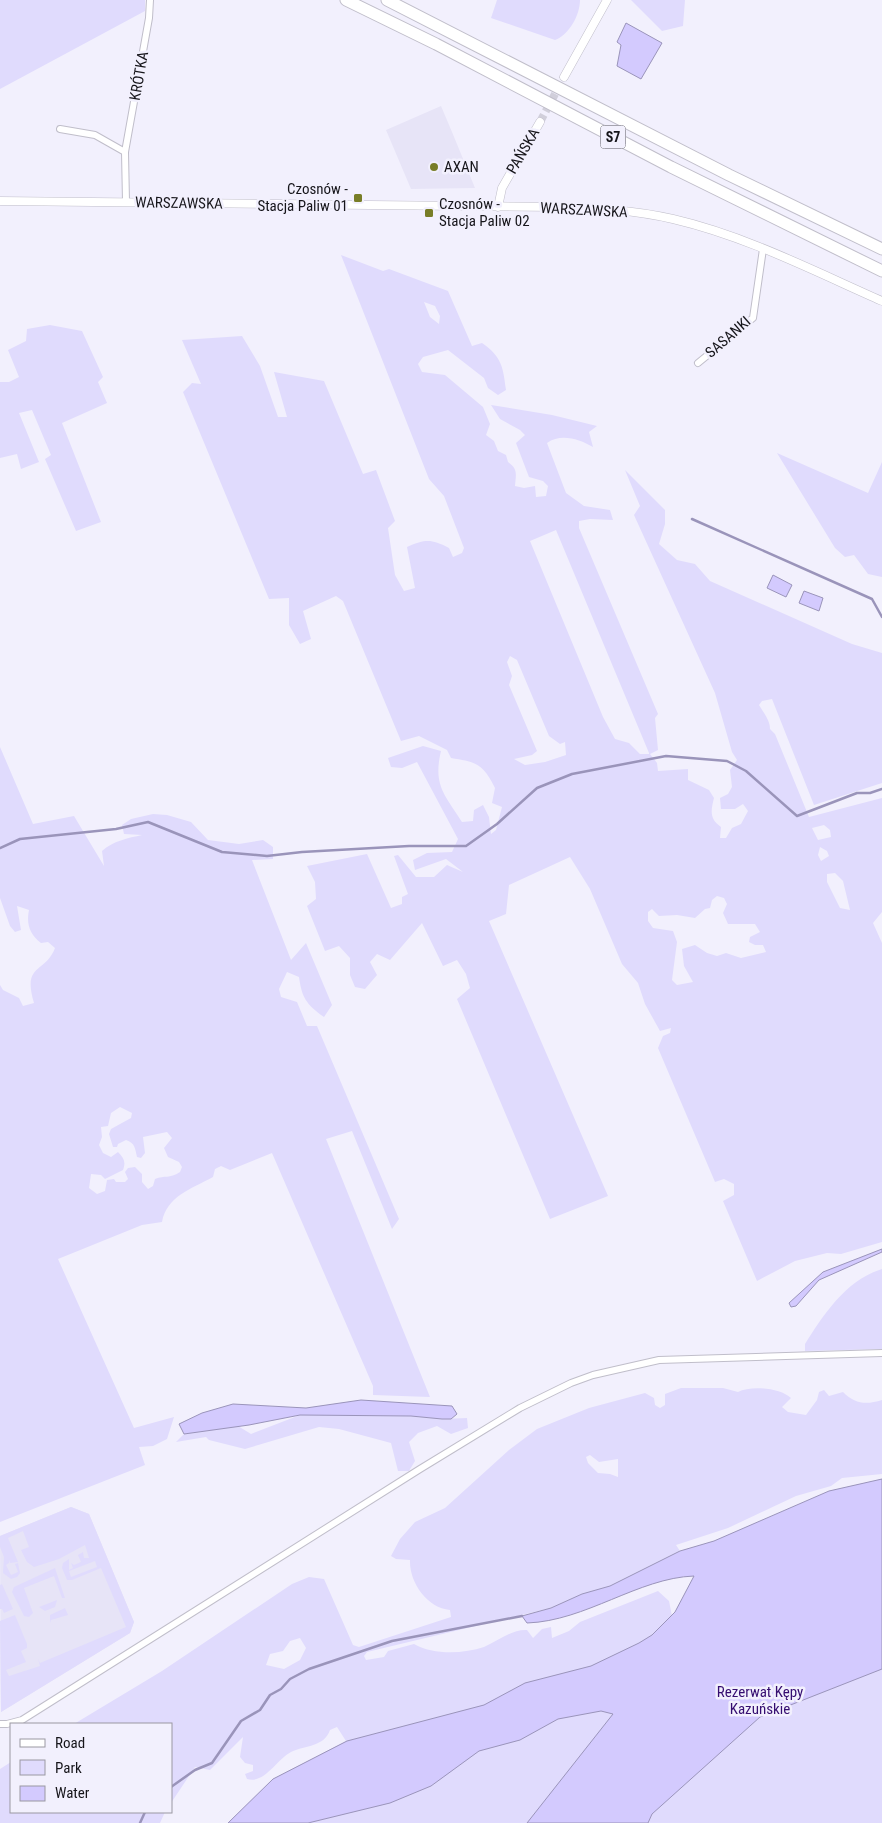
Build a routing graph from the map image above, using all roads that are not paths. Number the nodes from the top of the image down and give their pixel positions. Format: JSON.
{"nodes":[{"id":1,"x":150,"y":0,"type":"edge"},
{"id":2,"x":346,"y":0,"type":"edge"},
{"id":3,"x":387,"y":0,"type":"edge"},
{"id":4,"x":607,"y":0,"type":"edge"},
{"id":5,"x":564,"y":77,"type":"tunnel mouth"},
{"id":6,"x":540,"y":122,"type":"tunnel mouth"},
{"id":7,"x":60,"y":129,"type":"dead end"},
{"id":8,"x":125,"y":152,"type":"junction"},
{"id":9,"x":0,"y":202,"type":"edge"},
{"id":10,"x":126,"y":202,"type":"junction"},
{"id":11,"x":498,"y":207,"type":"junction"},
{"id":12,"x":763,"y":249,"type":"junction"},
{"id":13,"x":882,"y":249,"type":"edge"},
{"id":14,"x":882,"y":271,"type":"edge"},
{"id":15,"x":882,"y":301,"type":"edge"},
{"id":16,"x":698,"y":363,"type":"dead end"},
{"id":17,"x":882,"y":1353,"type":"edge"},
{"id":18,"x":11,"y":1723,"type":"edge"}],
"edges":[{"from":1,"to":8,"type":"street","name":"KRÓTKA"},
{"from":2,"to":14,"type":"highway","number":"S7"},
{"from":3,"to":13,"type":"highway","number":"S7"},
{"from":4,"to":5,"type":"street"},
{"from":6,"to":11,"type":"street","name":"PAŃSKA"},
{"from":7,"to":8,"type":"street"},
{"from":8,"to":10,"type":"street","name":"KRÓTKA"},
{"from":9,"to":10,"type":"street","name":"WARSZAWSKA"},
{"from":10,"to":11,"type":"street","name":"WARSZAWSKA"},
{"from":11,"to":12,"type":"street","name":"WARSZAWSKA"},
{"from":12,"to":15,"type":"street","name":"WARSZAWSKA"},
{"from":12,"to":16,"type":"street","name":"SASANKI"},
{"from":17,"to":18,"type":"street"}]}
